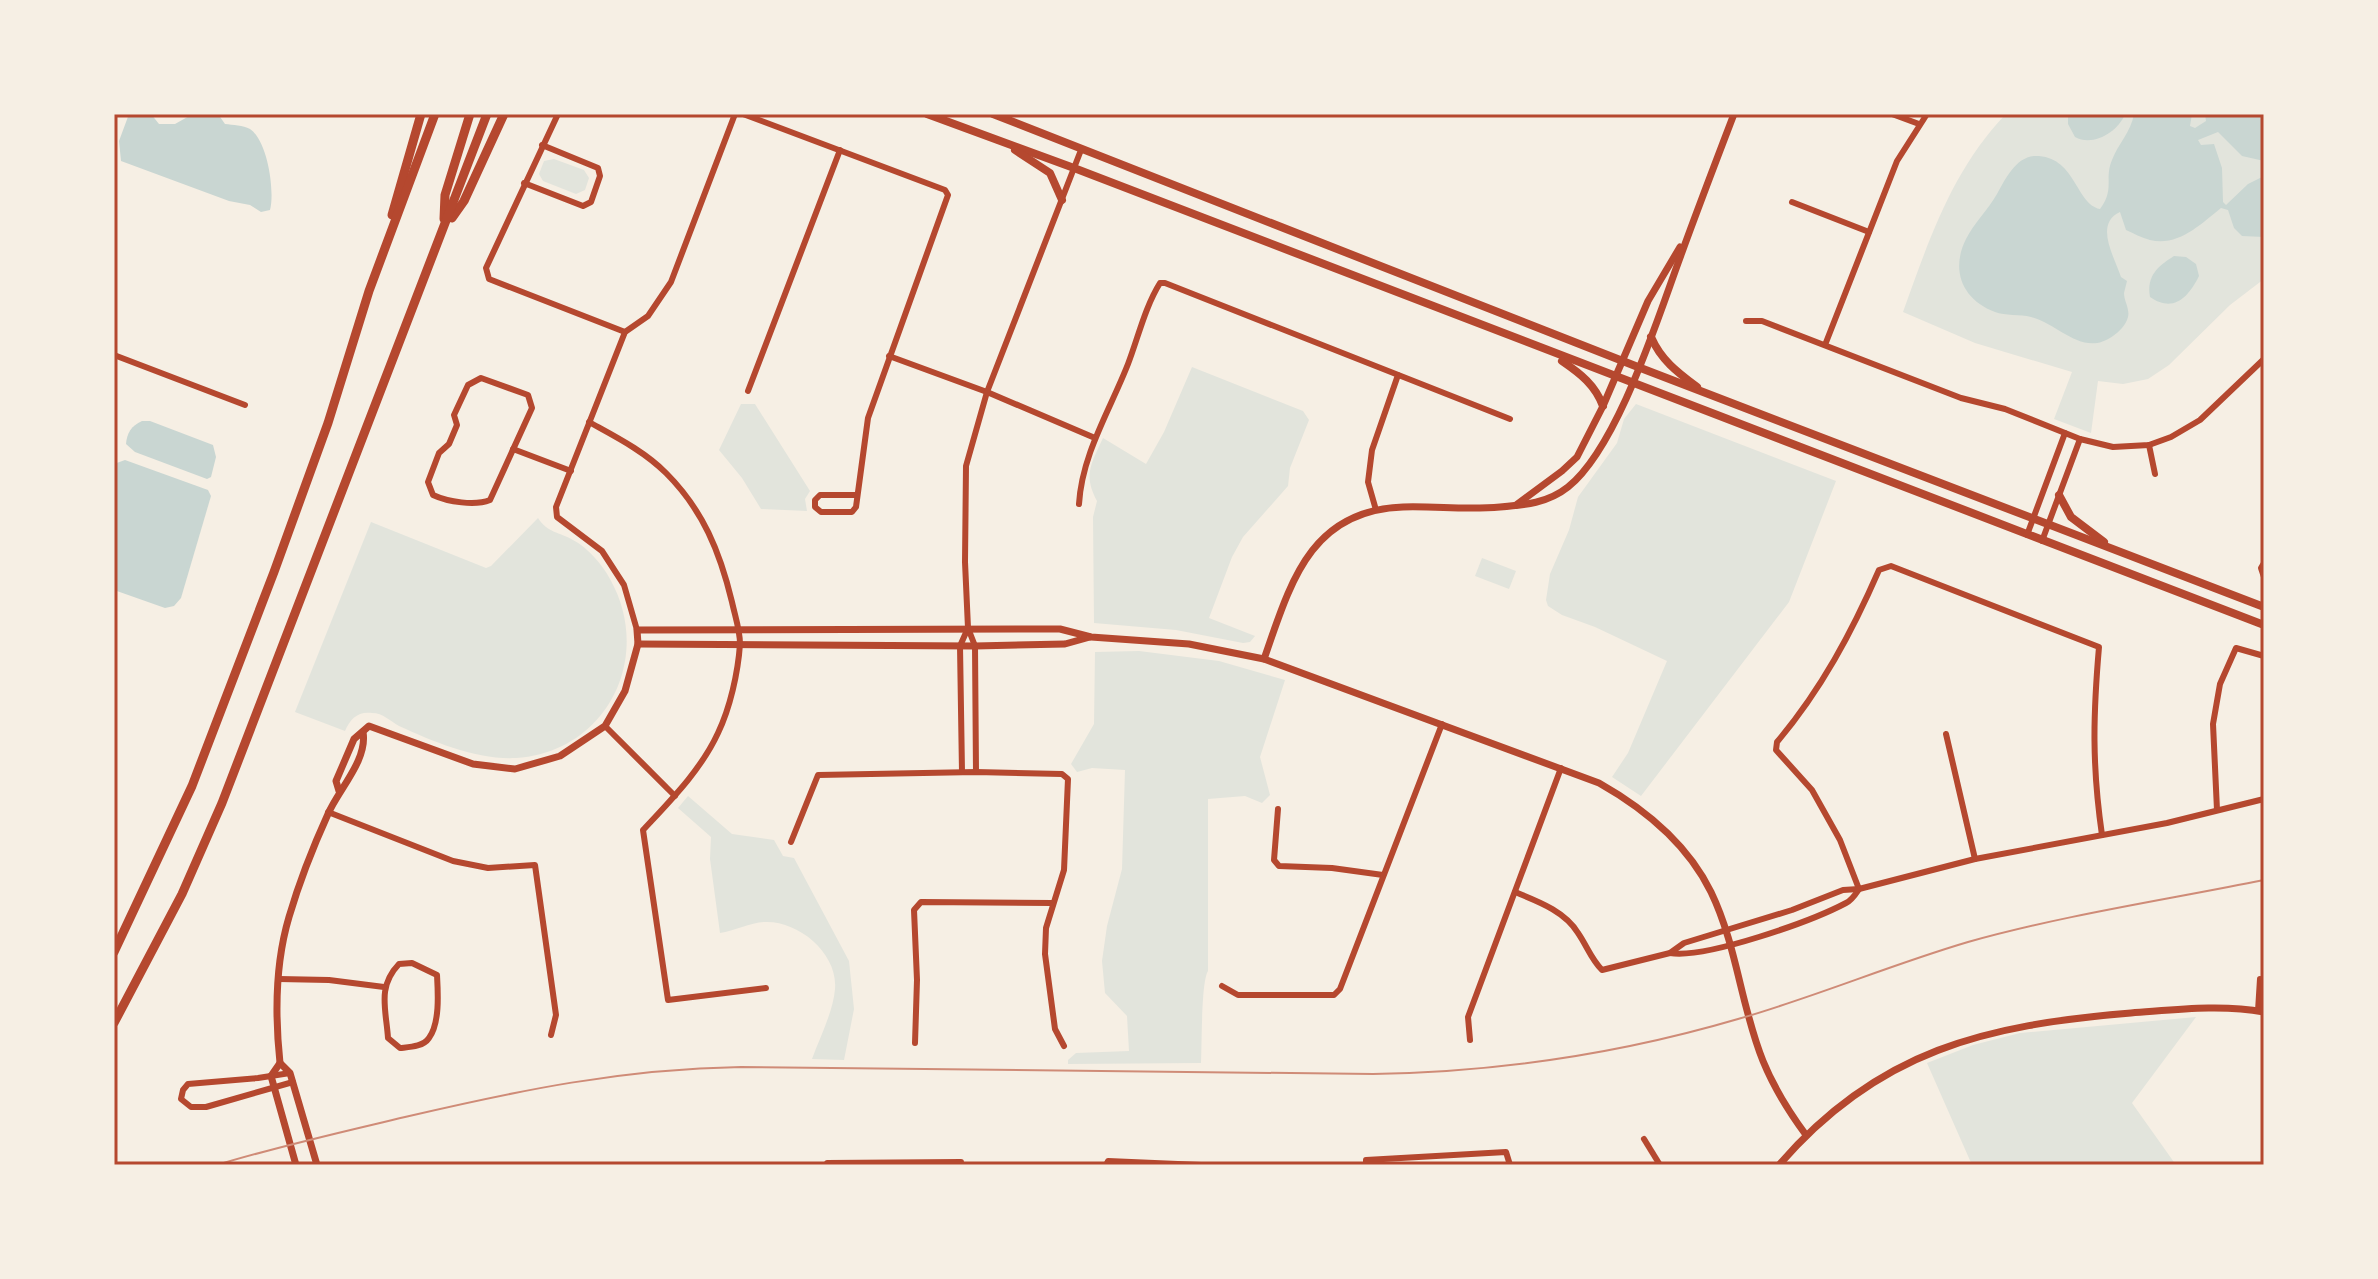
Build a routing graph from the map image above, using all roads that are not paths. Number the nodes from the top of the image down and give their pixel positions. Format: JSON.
{"nodes":[{"id":1,"x":421,"y":114,"type":"edge"},
{"id":2,"x":435,"y":114,"type":"edge"},
{"id":3,"x":470,"y":114,"type":"edge"},
{"id":4,"x":487,"y":114,"type":"edge"},
{"id":5,"x":504,"y":114,"type":"edge"},
{"id":6,"x":558,"y":114,"type":"edge"},
{"id":7,"x":735,"y":114,"type":"edge"},
{"id":8,"x":743,"y":114,"type":"edge"},
{"id":9,"x":927,"y":114,"type":"edge"},
{"id":10,"x":993,"y":114,"type":"edge"},
{"id":11,"x":1734,"y":114,"type":"edge"},
{"id":12,"x":1892,"y":114,"type":"edge"},
{"id":13,"x":1927,"y":114,"type":"edge"},
{"id":14,"x":1919,"y":124,"type":"junction"},
{"id":15,"x":998,"y":139,"type":"junction"},
{"id":16,"x":542,"y":145,"type":"junction"},
{"id":17,"x":840,"y":150,"type":"junction"},
{"id":18,"x":1081,"y":150,"type":"junction"},
{"id":19,"x":1074,"y":168,"type":"junction"},
{"id":20,"x":524,"y":183,"type":"junction"},
{"id":21,"x":1062,"y":200,"type":"junction"},
{"id":22,"x":1792,"y":202,"type":"dead end"},
{"id":23,"x":1690,"y":229,"type":"junction"},
{"id":24,"x":443,"y":230,"type":"junction"},
{"id":25,"x":1869,"y":232,"type":"junction"},
{"id":26,"x":369,"y":291,"type":"junction"},
{"id":27,"x":1746,"y":321,"type":"dead end"},
{"id":28,"x":625,"y":332,"type":"junction"},
{"id":29,"x":1651,"y":337,"type":"junction"},
{"id":30,"x":1825,"y":345,"type":"junction"},
{"id":31,"x":1548,"y":351,"type":"junction"},
{"id":32,"x":114,"y":355,"type":"edge"},
{"id":33,"x":889,"y":356,"type":"junction"},
{"id":34,"x":2264,"y":359,"type":"edge"},
{"id":35,"x":1622,"y":360,"type":"junction"},
{"id":36,"x":1638,"y":367,"type":"junction"},
{"id":37,"x":1398,"y":375,"type":"junction"},
{"id":38,"x":1615,"y":378,"type":"junction"},
{"id":39,"x":1631,"y":384,"type":"junction"},
{"id":40,"x":748,"y":391,"type":"dead end"},
{"id":41,"x":987,"y":392,"type":"junction"},
{"id":42,"x":1704,"y":392,"type":"junction"},
{"id":43,"x":245,"y":405,"type":"dead end"},
{"id":44,"x":1603,"y":406,"type":"junction"},
{"id":45,"x":1510,"y":419,"type":"dead end"},
{"id":46,"x":589,"y":422,"type":"junction"},
{"id":47,"x":2065,"y":433,"type":"junction"},
{"id":48,"x":1095,"y":438,"type":"junction"},
{"id":49,"x":2080,"y":439,"type":"junction"},
{"id":50,"x":2149,"y":445,"type":"junction"},
{"id":51,"x":513,"y":449,"type":"junction"},
{"id":52,"x":571,"y":471,"type":"junction"},
{"id":53,"x":2155,"y":474,"type":"dead end"},
{"id":54,"x":856,"y":495,"type":"junction"},
{"id":55,"x":2059,"y":495,"type":"junction"},
{"id":56,"x":1079,"y":504,"type":"dead end"},
{"id":57,"x":1515,"y":506,"type":"junction"},
{"id":58,"x":1376,"y":510,"type":"junction"},
{"id":59,"x":2033,"y":519,"type":"junction"},
{"id":60,"x":2048,"y":524,"type":"junction"},
{"id":61,"x":2027,"y":535,"type":"junction"},
{"id":62,"x":2042,"y":541,"type":"junction"},
{"id":63,"x":2121,"y":553,"type":"junction"},
{"id":64,"x":2264,"y":563,"type":"edge"},
{"id":65,"x":2264,"y":577,"type":"edge"},
{"id":66,"x":2264,"y":607,"type":"edge"},
{"id":67,"x":2264,"y":625,"type":"edge"},
{"id":68,"x":968,"y":628,"type":"junction"},
{"id":69,"x":637,"y":630,"type":"junction"},
{"id":70,"x":739,"y":630,"type":"junction"},
{"id":71,"x":1091,"y":637,"type":"junction"},
{"id":72,"x":638,"y":644,"type":"junction"},
{"id":73,"x":740,"y":645,"type":"junction"},
{"id":74,"x":960,"y":646,"type":"junction"},
{"id":75,"x":975,"y":646,"type":"junction"},
{"id":76,"x":2264,"y":656,"type":"edge"},
{"id":77,"x":1264,"y":659,"type":"junction"},
{"id":78,"x":1442,"y":724,"type":"junction"},
{"id":79,"x":605,"y":726,"type":"junction"},
{"id":80,"x":1946,"y":734,"type":"dead end"},
{"id":81,"x":1561,"y":768,"type":"junction"},
{"id":82,"x":962,"y":772,"type":"junction"},
{"id":83,"x":976,"y":772,"type":"junction"},
{"id":84,"x":675,"y":796,"type":"junction"},
{"id":85,"x":2264,"y":799,"type":"edge"},
{"id":86,"x":1278,"y":809,"type":"dead end"},
{"id":87,"x":2217,"y":810,"type":"junction"},
{"id":88,"x":328,"y":812,"type":"junction"},
{"id":89,"x":2102,"y":835,"type":"junction"},
{"id":90,"x":791,"y":842,"type":"dead end"},
{"id":91,"x":1975,"y":859,"type":"junction"},
{"id":92,"x":1383,"y":875,"type":"junction"},
{"id":93,"x":1859,"y":889,"type":"junction"},
{"id":94,"x":1515,"y":892,"type":"junction"},
{"id":95,"x":1052,"y":903,"type":"junction"},
{"id":96,"x":1726,"y":931,"type":"junction"},
{"id":97,"x":1730,"y":945,"type":"junction"},
{"id":98,"x":114,"y":952,"type":"edge"},
{"id":99,"x":1670,"y":953,"type":"junction"},
{"id":100,"x":279,"y":979,"type":"junction"},
{"id":101,"x":2260,"y":979,"type":"dead end"},
{"id":102,"x":1222,"y":986,"type":"dead end"},
{"id":103,"x":384,"y":987,"type":"junction"},
{"id":104,"x":766,"y":988,"type":"dead end"},
{"id":105,"x":2261,"y":1011,"type":"edge"},
{"id":106,"x":114,"y":1023,"type":"edge"},
{"id":107,"x":551,"y":1035,"type":"dead end"},
{"id":108,"x":1470,"y":1040,"type":"dead end"},
{"id":109,"x":915,"y":1043,"type":"dead end"},
{"id":110,"x":1064,"y":1046,"type":"dead end"},
{"id":111,"x":280,"y":1063,"type":"junction"},
{"id":112,"x":290,"y":1073,"type":"junction"},
{"id":113,"x":271,"y":1076,"type":"junction"},
{"id":114,"x":293,"y":1082,"type":"junction"},
{"id":115,"x":274,"y":1087,"type":"junction"},
{"id":116,"x":1806,"y":1135,"type":"junction"},
{"id":117,"x":1644,"y":1139,"type":"dead end"},
{"id":118,"x":296,"y":1165,"type":"edge"},
{"id":119,"x":317,"y":1165,"type":"edge"},
{"id":120,"x":826,"y":1165,"type":"edge"},
{"id":121,"x":960,"y":1165,"type":"edge"},
{"id":122,"x":1106,"y":1165,"type":"edge"},
{"id":123,"x":1201,"y":1165,"type":"edge"},
{"id":124,"x":1366,"y":1165,"type":"edge"},
{"id":125,"x":1510,"y":1165,"type":"edge"},
{"id":126,"x":1660,"y":1165,"type":"edge"},
{"id":127,"x":1779,"y":1165,"type":"edge"}],
"edges":[{"from":1,"to":26,"type":"main road"},
{"from":2,"to":26,"type":"main road"},
{"from":3,"to":24,"type":"main road"},
{"from":4,"to":24,"type":"main road"},
{"from":5,"to":24,"type":"main road"},
{"from":6,"to":16,"type":"street"},
{"from":7,"to":28,"type":"street"},
{"from":8,"to":17,"type":"street"},
{"from":9,"to":15,"type":"main road"},
{"from":10,"to":18,"type":"main road"},
{"from":11,"to":23,"type":"street"},
{"from":12,"to":14,"type":"street"},
{"from":13,"to":14,"type":"street"},
{"from":14,"to":25,"type":"street"},
{"from":15,"to":19,"type":"main road"},
{"from":15,"to":21,"type":"main road"},
{"from":16,"to":20,"type":"street"},
{"from":16,"to":20,"type":"street"},
{"from":17,"to":33,"type":"street"},
{"from":17,"to":40,"type":"street"},
{"from":18,"to":19,"type":"street"},
{"from":18,"to":35,"type":"main road"},
{"from":19,"to":21,"type":"street"},
{"from":19,"to":31,"type":"main road"},
{"from":20,"to":28,"type":"street"},
{"from":21,"to":41,"type":"street"},
{"from":22,"to":25,"type":"street"},
{"from":23,"to":29,"type":"street"},
{"from":23,"to":35,"type":"street"},
{"from":24,"to":106,"type":"main road"},
{"from":25,"to":30,"type":"street"},
{"from":26,"to":98,"type":"main road"},
{"from":27,"to":30,"type":"street"},
{"from":28,"to":46,"type":"street"},
{"from":29,"to":36,"type":"street"},
{"from":29,"to":42,"type":"main road"},
{"from":30,"to":47,"type":"street"},
{"from":31,"to":38,"type":"main road"},
{"from":31,"to":44,"type":"main road"},
{"from":32,"to":43,"type":"street"},
{"from":33,"to":41,"type":"street"},
{"from":33,"to":54,"type":"street"},
{"from":34,"to":50,"type":"street"},
{"from":35,"to":36,"type":"main road"},
{"from":35,"to":38,"type":"street"},
{"from":36,"to":39,"type":"street"},
{"from":36,"to":42,"type":"main road"},
{"from":37,"to":45,"type":"street"},
{"from":37,"to":48,"type":"street"},
{"from":37,"to":58,"type":"street"},
{"from":38,"to":39,"type":"main road"},
{"from":38,"to":44,"type":"street"},
{"from":39,"to":57,"type":"street"},
{"from":39,"to":61,"type":"main road"},
{"from":41,"to":48,"type":"street"},
{"from":41,"to":68,"type":"street"},
{"from":42,"to":59,"type":"main road"},
{"from":44,"to":57,"type":"street"},
{"from":46,"to":52,"type":"street"},
{"from":46,"to":70,"type":"street"},
{"from":47,"to":49,"type":"street"},
{"from":47,"to":59,"type":"street"},
{"from":48,"to":56,"type":"street"},
{"from":49,"to":50,"type":"street"},
{"from":49,"to":55,"type":"street"},
{"from":50,"to":53,"type":"street"},
{"from":51,"to":51,"type":"street"},
{"from":51,"to":52,"type":"street"},
{"from":52,"to":69,"type":"street"},
{"from":54,"to":54,"type":"street"},
{"from":55,"to":60,"type":"street"},
{"from":55,"to":63,"type":"main road"},
{"from":57,"to":58,"type":"street"},
{"from":58,"to":77,"type":"street"},
{"from":59,"to":60,"type":"main road"},
{"from":59,"to":61,"type":"street"},
{"from":60,"to":62,"type":"street"},
{"from":60,"to":63,"type":"main road"},
{"from":61,"to":62,"type":"main road"},
{"from":62,"to":67,"type":"main road"},
{"from":63,"to":66,"type":"main road"},
{"from":64,"to":65,"type":"street"},
{"from":68,"to":70,"type":"street"},
{"from":68,"to":71,"type":"street"},
{"from":68,"to":74,"type":"street"},
{"from":68,"to":75,"type":"street"},
{"from":69,"to":70,"type":"street"},
{"from":69,"to":72,"type":"street"},
{"from":70,"to":73,"type":"street"},
{"from":71,"to":75,"type":"street"},
{"from":71,"to":77,"type":"street"},
{"from":72,"to":73,"type":"street"},
{"from":72,"to":79,"type":"street"},
{"from":73,"to":74,"type":"street"},
{"from":73,"to":84,"type":"street"},
{"from":74,"to":75,"type":"street"},
{"from":74,"to":82,"type":"street"},
{"from":75,"to":83,"type":"street"},
{"from":76,"to":87,"type":"street"},
{"from":77,"to":78,"type":"street"},
{"from":78,"to":81,"type":"street"},
{"from":78,"to":92,"type":"street"},
{"from":79,"to":84,"type":"street"},
{"from":79,"to":88,"type":"street"},
{"from":80,"to":91,"type":"street"},
{"from":81,"to":94,"type":"street"},
{"from":81,"to":96,"type":"street"},
{"from":82,"to":83,"type":"street"},
{"from":82,"to":90,"type":"street"},
{"from":83,"to":95,"type":"street"},
{"from":84,"to":104,"type":"street"},
{"from":85,"to":87,"type":"street"},
{"from":86,"to":92,"type":"street"},
{"from":87,"to":89,"type":"street"},
{"from":88,"to":100,"type":"street"},
{"from":88,"to":107,"type":"street"},
{"from":89,"to":91,"type":"street"},
{"from":89,"to":93,"type":"street"},
{"from":91,"to":93,"type":"street"},
{"from":92,"to":102,"type":"street"},
{"from":93,"to":96,"type":"street"},
{"from":93,"to":97,"type":"street"},
{"from":94,"to":99,"type":"street"},
{"from":94,"to":108,"type":"street"},
{"from":95,"to":109,"type":"street"},
{"from":95,"to":110,"type":"street"},
{"from":96,"to":97,"type":"street"},
{"from":96,"to":99,"type":"street"},
{"from":97,"to":99,"type":"street"},
{"from":97,"to":116,"type":"street"},
{"from":100,"to":103,"type":"street"},
{"from":100,"to":111,"type":"street"},
{"from":101,"to":105,"type":"street"},
{"from":103,"to":103,"type":"street"},
{"from":105,"to":116,"type":"street"},
{"from":111,"to":112,"type":"street"},
{"from":111,"to":113,"type":"street"},
{"from":112,"to":113,"type":"street"},
{"from":112,"to":114,"type":"street"},
{"from":113,"to":115,"type":"street"},
{"from":113,"to":115,"type":"street"},
{"from":114,"to":115,"type":"street"},
{"from":114,"to":119,"type":"street"},
{"from":115,"to":118,"type":"street"},
{"from":116,"to":127,"type":"street"},
{"from":117,"to":126,"type":"street"},
{"from":120,"to":121,"type":"street"},
{"from":122,"to":123,"type":"street"},
{"from":124,"to":125,"type":"street"}]}
